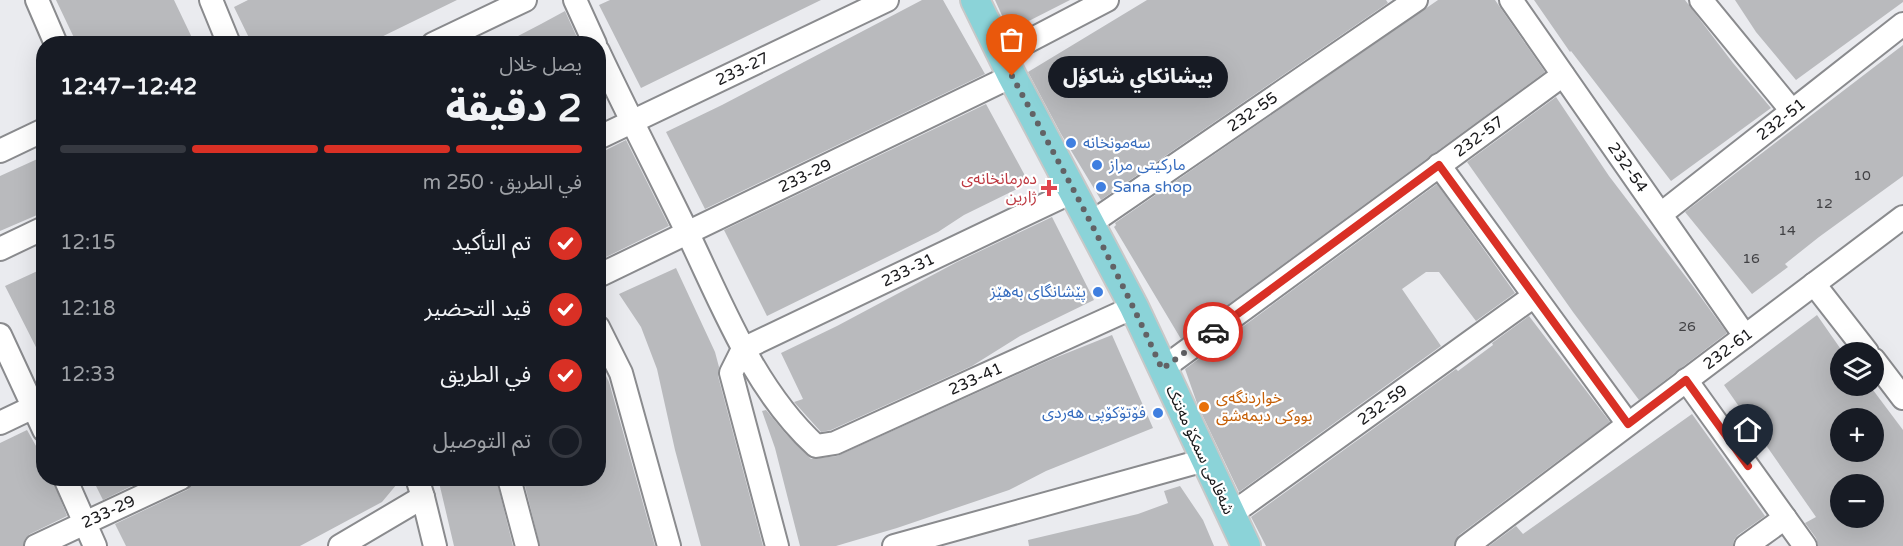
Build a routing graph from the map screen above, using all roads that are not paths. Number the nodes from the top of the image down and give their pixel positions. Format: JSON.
{"nodes":[{"id":1,"x":37,"y":0,"type":"edge"},
{"id":2,"x":211,"y":0,"type":"edge"},
{"id":3,"x":525,"y":0,"type":"edge"},
{"id":4,"x":575,"y":0,"type":"edge"},
{"id":5,"x":887,"y":0,"type":"edge"},
{"id":6,"x":975,"y":0,"type":"edge"},
{"id":7,"x":1107,"y":0,"type":"edge"},
{"id":8,"x":1416,"y":0,"type":"edge"},
{"id":9,"x":1511,"y":0,"type":"edge"},
{"id":10,"x":1701,"y":0,"type":"edge"},
{"id":11,"x":1903,"y":24,"type":"edge"},
{"id":12,"x":53,"y":36,"type":"edge"},
{"id":13,"x":226,"y":36,"type":"edge"},
{"id":14,"x":450,"y":36,"type":"edge"},
{"id":15,"x":591,"y":36,"type":"edge"},
{"id":16,"x":1007,"y":66,"type":"junction"},
{"id":17,"x":606,"y":68,"type":"edge"},
{"id":18,"x":1563,"y":75,"type":"junction"},
{"id":19,"x":1792,"y":111,"type":"junction"},
{"id":20,"x":631,"y":122,"type":"junction"},
{"id":21,"x":36,"y":134,"type":"edge"},
{"id":22,"x":606,"y":134,"type":"edge"},
{"id":23,"x":0,"y":151,"type":"edge"},
{"id":24,"x":1439,"y":165,"type":"junction"},
{"id":25,"x":1074,"y":191,"type":"junction"},
{"id":26,"x":1661,"y":214,"type":"junction"},
{"id":27,"x":1903,"y":217,"type":"edge"},
{"id":28,"x":1091,"y":223,"type":"junction"},
{"id":29,"x":36,"y":232,"type":"edge"},
{"id":30,"x":687,"y":233,"type":"junction"},
{"id":31,"x":0,"y":249,"type":"edge"},
{"id":32,"x":606,"y":272,"type":"edge"},
{"id":33,"x":1814,"y":284,"type":"junction"},
{"id":34,"x":1534,"y":296,"type":"junction"},
{"id":35,"x":1134,"y":307,"type":"junction"},
{"id":36,"x":0,"y":335,"type":"edge"},
{"id":37,"x":1745,"y":336,"type":"junction"},
{"id":38,"x":1859,"y":342,"type":"edge"},
{"id":39,"x":606,"y":343,"type":"edge"},
{"id":40,"x":743,"y":349,"type":"junction"},
{"id":41,"x":1162,"y":369,"type":"junction"},
{"id":42,"x":1884,"y":373,"type":"edge"},
{"id":43,"x":1686,"y":380,"type":"junction"},
{"id":44,"x":1903,"y":398,"type":"edge"},
{"id":45,"x":36,"y":401,"type":"edge"},
{"id":46,"x":36,"y":406,"type":"edge"},
{"id":47,"x":0,"y":423,"type":"edge"},
{"id":48,"x":1628,"y":424,"type":"junction"},
{"id":49,"x":1205,"y":460,"type":"junction"},
{"id":50,"x":68,"y":486,"type":"edge"},
{"id":51,"x":164,"y":486,"type":"edge"},
{"id":52,"x":511,"y":486,"type":"edge"},
{"id":53,"x":420,"y":488,"type":"edge"},
{"id":54,"x":1230,"y":515,"type":"junction"},
{"id":55,"x":1785,"y":518,"type":"junction"},
{"id":56,"x":84,"y":523,"type":"junction"},
{"id":57,"x":921,"y":543,"type":"edge"},
{"id":58,"x":348,"y":544,"type":"edge"},
{"id":59,"x":36,"y":546,"type":"edge"},
{"id":60,"x":95,"y":546,"type":"edge"},
{"id":61,"x":435,"y":546,"type":"edge"},
{"id":62,"x":527,"y":546,"type":"edge"},
{"id":63,"x":669,"y":546,"type":"edge"},
{"id":64,"x":777,"y":546,"type":"edge"},
{"id":65,"x":894,"y":546,"type":"edge"},
{"id":66,"x":1246,"y":546,"type":"edge"},
{"id":67,"x":1467,"y":546,"type":"edge"},
{"id":68,"x":1746,"y":546,"type":"edge"},
{"id":69,"x":1805,"y":546,"type":"edge"}],
"edges":[{"from":1,"to":12,"type":"street"},
{"from":2,"to":13,"type":"street"},
{"from":3,"to":14,"type":"street"},
{"from":4,"to":15,"type":"street"},
{"from":5,"to":20,"type":"street","name":"233-27"},
{"from":6,"to":16,"type":"main road","name":"شەقامی سمکۆ مەنتک"},
{"from":7,"to":16,"type":"street","name":"233-29"},
{"from":8,"to":28,"type":"street","name":"232-55"},
{"from":9,"to":18,"type":"street","name":"232-54"},
{"from":10,"to":19,"type":"street"},
{"from":11,"to":19,"type":"street","name":"232-51"},
{"from":16,"to":25,"type":"main road","name":"شەقامی سمکۆ مەنتک"},
{"from":16,"to":30,"type":"street","name":"233-29"},
{"from":17,"to":20,"type":"street"},
{"from":18,"to":24,"type":"street","name":"232-57"},
{"from":18,"to":26,"type":"street","name":"232-54"},
{"from":19,"to":26,"type":"street","name":"232-51"},
{"from":20,"to":22,"type":"street","name":"233-27"},
{"from":20,"to":30,"type":"street"},
{"from":21,"to":23,"type":"street"},
{"from":24,"to":34,"type":"street"},
{"from":24,"to":41,"type":"street","name":"232-57"},
{"from":25,"to":28,"type":"main road","name":"شەقامی سمکۆ مەنتک"},
{"from":25,"to":40,"type":"street","name":"233-31"},
{"from":26,"to":37,"type":"street","name":"232-54"},
{"from":27,"to":33,"type":"street","name":"232-61"},
{"from":28,"to":35,"type":"main road","name":"شەقامی سمکۆ مەنتک"},
{"from":29,"to":31,"type":"street"},
{"from":30,"to":32,"type":"street","name":"233-29"},
{"from":30,"to":40,"type":"street"},
{"from":33,"to":37,"type":"street","name":"232-61"},
{"from":33,"to":38,"type":"street"},
{"from":34,"to":48,"type":"street"},
{"from":34,"to":54,"type":"street","name":"232-59"},
{"from":35,"to":40,"type":"street","name":"233-41"},
{"from":35,"to":41,"type":"main road","name":"شەقامی سمکۆ مەنتک"},
{"from":36,"to":45,"type":"street"},
{"from":37,"to":43,"type":"street","name":"232-61"},
{"from":39,"to":63,"type":"street"},
{"from":40,"to":64,"type":"street"},
{"from":41,"to":49,"type":"main road","name":"شەقامی سمکۆ مەنتک"},
{"from":42,"to":44,"type":"street"},
{"from":43,"to":48,"type":"street","name":"232-61"},
{"from":43,"to":55,"type":"street"},
{"from":46,"to":47,"type":"street"},
{"from":48,"to":67,"type":"street","name":"232-61"},
{"from":49,"to":54,"type":"main road","name":"شەقامی سمکۆ مەنتک"},
{"from":49,"to":57,"type":"street"},
{"from":50,"to":56,"type":"street"},
{"from":51,"to":56,"type":"street","name":"233-29"},
{"from":52,"to":62,"type":"street"},
{"from":53,"to":58,"type":"street"},
{"from":53,"to":61,"type":"street"},
{"from":54,"to":66,"type":"main road","name":"شەقامی سمکۆ مەنتک"},
{"from":55,"to":68,"type":"street"},
{"from":55,"to":69,"type":"street"},
{"from":56,"to":59,"type":"street","name":"233-29"},
{"from":56,"to":60,"type":"street"},
{"from":57,"to":65,"type":"street"}]}
